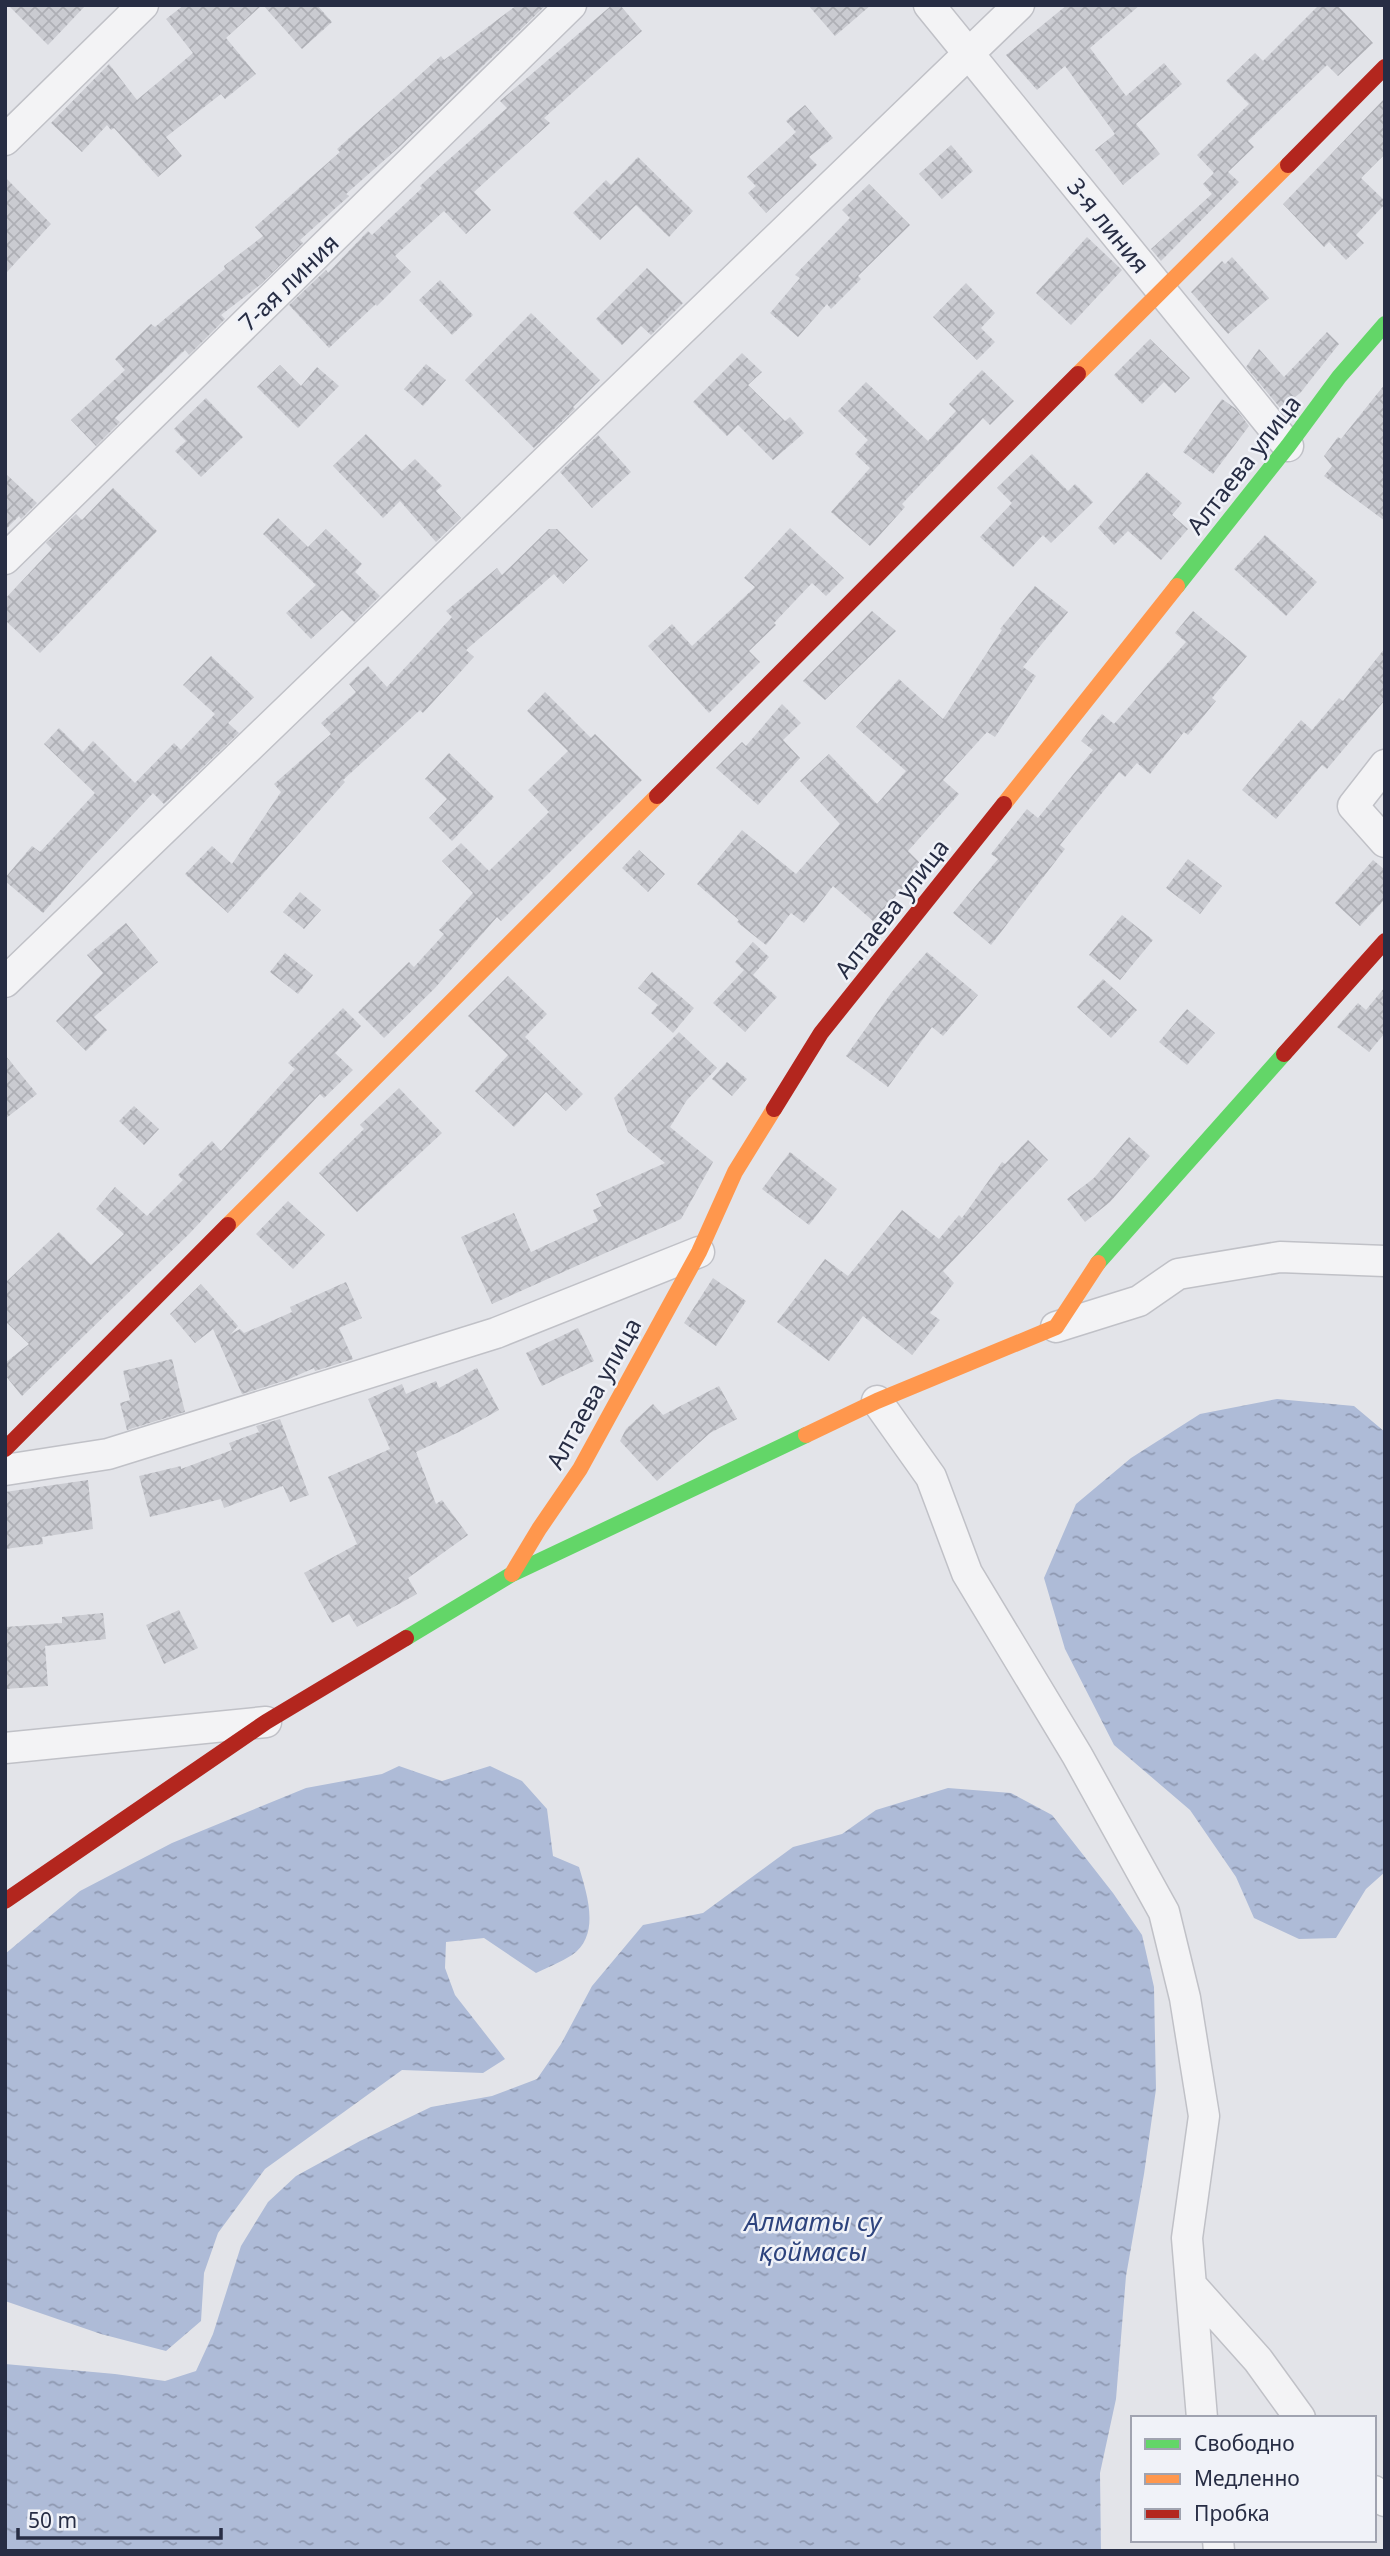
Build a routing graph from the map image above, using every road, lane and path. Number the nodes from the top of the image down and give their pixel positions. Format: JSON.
{"nodes":[{"id":1,"x":143,"y":5,"type":"edge"},
{"id":2,"x":571,"y":5,"type":"edge"},
{"id":3,"x":929,"y":5,"type":"edge"},
{"id":4,"x":1019,"y":5,"type":"edge"},
{"id":5,"x":970,"y":54,"type":"junction"},
{"id":6,"x":1385,"y":68,"type":"edge"},
{"id":7,"x":5,"y":140,"type":"edge"},
{"id":8,"x":1161,"y":290,"type":"junction"},
{"id":9,"x":1385,"y":324,"type":"edge"},
{"id":10,"x":1288,"y":446,"type":"junction"},
{"id":11,"x":5,"y":559,"type":"edge"},
{"id":12,"x":1385,"y":765,"type":"edge"},
{"id":13,"x":1385,"y":842,"type":"edge"},
{"id":14,"x":1385,"y":941,"type":"edge"},
{"id":15,"x":5,"y":982,"type":"edge"},
{"id":16,"x":699,"y":1252,"type":"junction"},
{"id":17,"x":1385,"y":1261,"type":"edge"},
{"id":18,"x":1056,"y":1327,"type":"junction"},
{"id":19,"x":877,"y":1401,"type":"junction"},
{"id":20,"x":5,"y":1450,"type":"edge"},
{"id":21,"x":5,"y":1470,"type":"edge"},
{"id":22,"x":512,"y":1574,"type":"junction"},
{"id":23,"x":266,"y":1722,"type":"junction"},
{"id":24,"x":5,"y":1748,"type":"edge"},
{"id":25,"x":5,"y":1901,"type":"edge"},
{"id":26,"x":1191,"y":2285,"type":"junction"},
{"id":27,"x":1202,"y":2416,"type":"edge"},
{"id":28,"x":1299,"y":2416,"type":"edge"}],
"edges":[{"from":1,"to":7,"type":"street"},
{"from":2,"to":11,"type":"street","name":"7-ая линия"},
{"from":3,"to":5,"type":"street","name":"3-я линия"},
{"from":4,"to":5,"type":"street"},
{"from":5,"to":8,"type":"street","name":"3-я линия"},
{"from":5,"to":15,"type":"street"},
{"from":6,"to":8,"type":"street"},
{"from":8,"to":10,"type":"street","name":"3-я линия"},
{"from":8,"to":20,"type":"street"},
{"from":9,"to":10,"type":"street","name":"Алтаева улица"},
{"from":10,"to":16,"type":"street","name":"Алтаева улица"},
{"from":12,"to":13,"type":"street"},
{"from":14,"to":18,"type":"street"},
{"from":16,"to":21,"type":"street"},
{"from":16,"to":22,"type":"street","name":"Алтаева улица"},
{"from":17,"to":18,"type":"street"},
{"from":18,"to":19,"type":"street"},
{"from":19,"to":22,"type":"street"},
{"from":19,"to":26,"type":"street"},
{"from":22,"to":23,"type":"street"},
{"from":23,"to":24,"type":"street"},
{"from":23,"to":25,"type":"street"},
{"from":26,"to":27,"type":"street"},
{"from":26,"to":28,"type":"street"}]}
